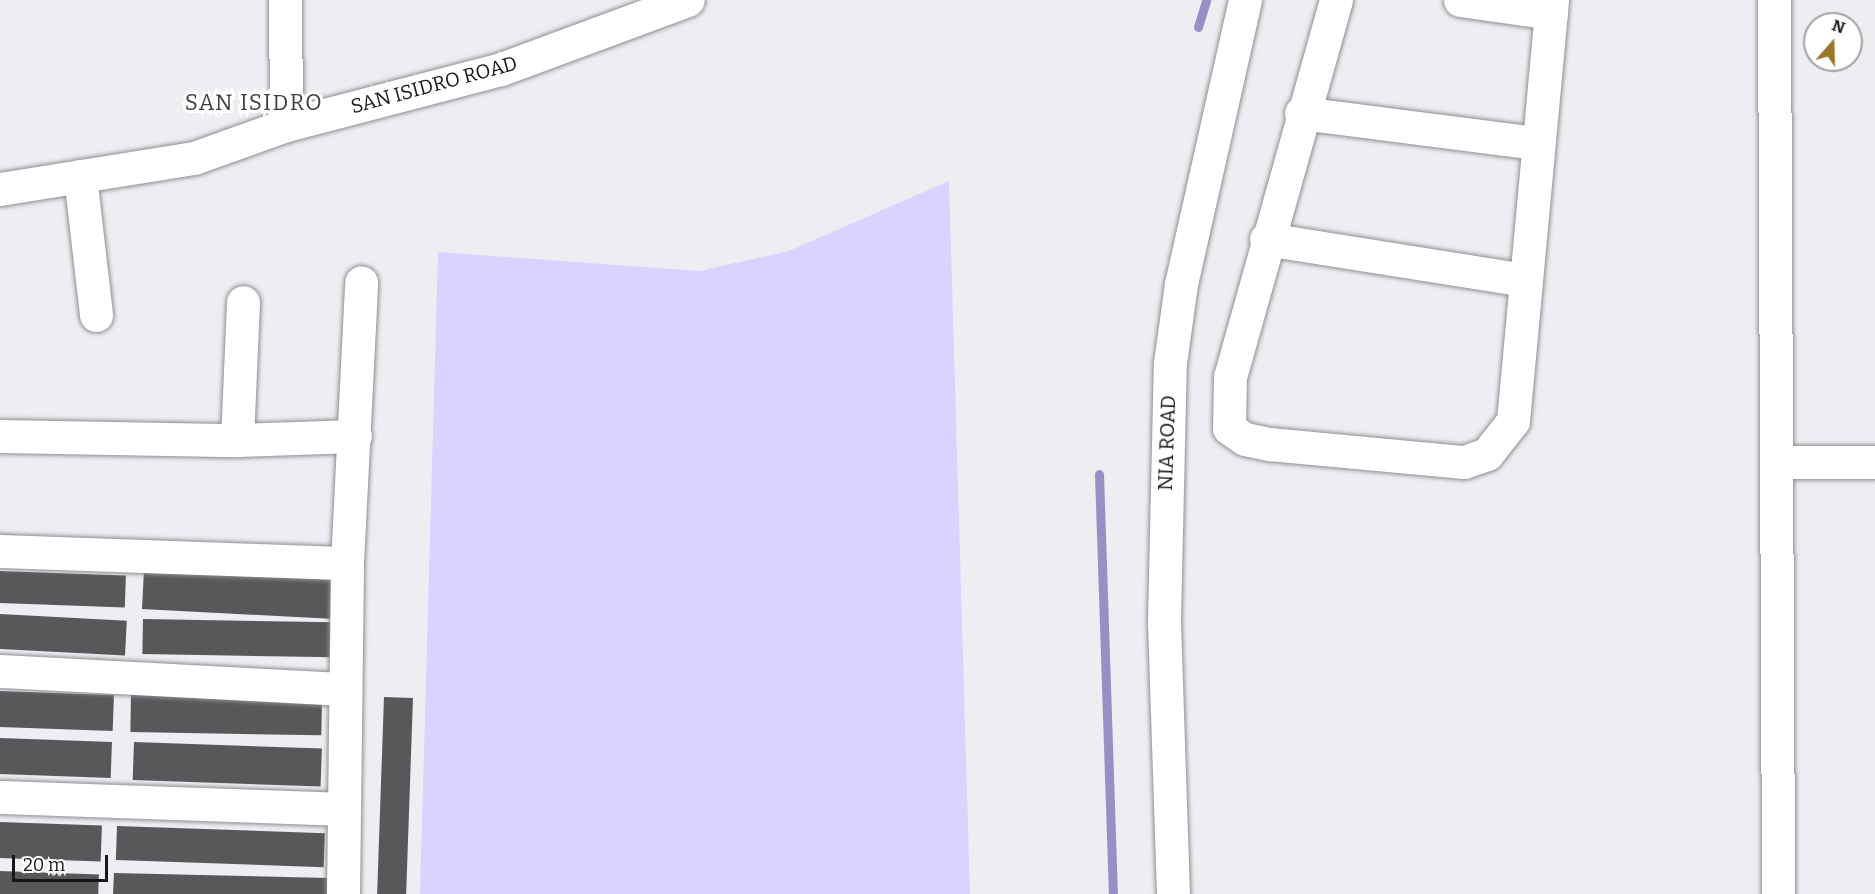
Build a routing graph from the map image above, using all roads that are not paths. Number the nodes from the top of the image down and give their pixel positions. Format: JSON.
{"nodes":[{"id":1,"x":285,"y":0,"type":"edge"},
{"id":2,"x":688,"y":0,"type":"edge"},
{"id":3,"x":1245,"y":0,"type":"edge"},
{"id":4,"x":1336,"y":0,"type":"edge"},
{"id":5,"x":1460,"y":0,"type":"edge"},
{"id":6,"x":1774,"y":0,"type":"edge"},
{"id":7,"x":1551,"y":7,"type":"edge"},
{"id":8,"x":1301,"y":113,"type":"junction"},
{"id":9,"x":286,"y":125,"type":"junction"},
{"id":10,"x":1536,"y":143,"type":"junction"},
{"id":11,"x":80,"y":176,"type":"junction"},
{"id":12,"x":0,"y":189,"type":"edge"},
{"id":13,"x":1266,"y":239,"type":"junction"},
{"id":14,"x":1527,"y":280,"type":"junction"},
{"id":15,"x":361,"y":282,"type":"dead end"},
{"id":16,"x":243,"y":302,"type":"dead end"},
{"id":17,"x":96,"y":315,"type":"dead end"},
{"id":18,"x":0,"y":436,"type":"edge"},
{"id":19,"x":356,"y":436,"type":"junction"},
{"id":20,"x":237,"y":440,"type":"junction"},
{"id":21,"x":1776,"y":462,"type":"junction"},
{"id":22,"x":1875,"y":462,"type":"edge"},
{"id":23,"x":0,"y":551,"type":"edge"},
{"id":24,"x":347,"y":563,"type":"junction"},
{"id":25,"x":0,"y":671,"type":"edge"},
{"id":26,"x":344,"y":689,"type":"junction"},
{"id":27,"x":0,"y":797,"type":"edge"},
{"id":28,"x":345,"y":809,"type":"junction"},
{"id":29,"x":343,"y":894,"type":"edge"},
{"id":30,"x":1173,"y":894,"type":"edge"},
{"id":31,"x":1778,"y":894,"type":"edge"}],
"edges":[{"from":1,"to":9,"type":"street"},
{"from":2,"to":9,"type":"street","name":"SAN ISIDRO ROAD"},
{"from":3,"to":30,"type":"street","name":"NIA ROAD"},
{"from":4,"to":8,"type":"street"},
{"from":5,"to":7,"type":"street"},
{"from":6,"to":21,"type":"street"},
{"from":7,"to":10,"type":"street"},
{"from":8,"to":10,"type":"street"},
{"from":8,"to":13,"type":"street"},
{"from":9,"to":11,"type":"street","name":"SAN ISIDRO ROAD"},
{"from":10,"to":14,"type":"street"},
{"from":11,"to":12,"type":"street","name":"SAN ISIDRO ROAD"},
{"from":11,"to":17,"type":"street"},
{"from":13,"to":14,"type":"street"},
{"from":13,"to":14,"type":"street"},
{"from":15,"to":19,"type":"street"},
{"from":16,"to":20,"type":"street"},
{"from":18,"to":20,"type":"street"},
{"from":19,"to":20,"type":"street"},
{"from":19,"to":24,"type":"street"},
{"from":21,"to":22,"type":"street"},
{"from":21,"to":31,"type":"street"},
{"from":23,"to":24,"type":"street"},
{"from":24,"to":26,"type":"street"},
{"from":25,"to":26,"type":"street"},
{"from":26,"to":28,"type":"street"},
{"from":27,"to":28,"type":"street"},
{"from":28,"to":29,"type":"street"}]}
